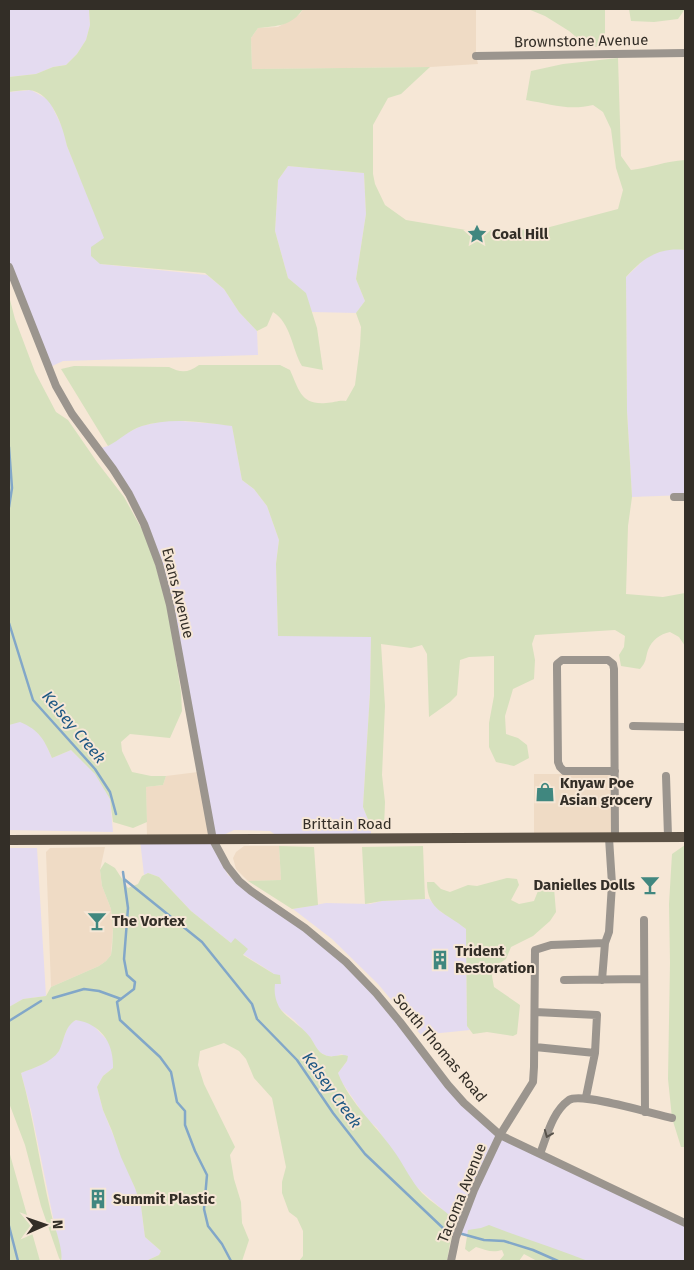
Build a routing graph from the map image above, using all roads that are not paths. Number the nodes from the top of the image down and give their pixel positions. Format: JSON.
{"nodes":[{"id":1,"x":685,"y":53,"type":"edge"},
{"id":2,"x":476,"y":56,"type":"dead end"},
{"id":3,"x":9,"y":267,"type":"edge"},
{"id":4,"x":674,"y":497,"type":"dead end"},
{"id":5,"x":685,"y":497,"type":"edge"},
{"id":6,"x":633,"y":726,"type":"dead end"},
{"id":7,"x":685,"y":727,"type":"edge"},
{"id":8,"x":615,"y":771,"type":"junction"},
{"id":9,"x":666,"y":776,"type":"dead end"},
{"id":10,"x":668,"y":836,"type":"junction"},
{"id":11,"x":612,"y":837,"type":"junction"},
{"id":12,"x":685,"y":837,"type":"edge"},
{"id":13,"x":9,"y":840,"type":"edge"},
{"id":14,"x":213,"y":840,"type":"junction"},
{"id":15,"x":644,"y":920,"type":"dead end"},
{"id":16,"x":296,"y":922,"type":"joint"},
{"id":17,"x":605,"y":943,"type":"junction"},
{"id":18,"x":643,"y":979,"type":"junction"},
{"id":19,"x":564,"y":980,"type":"dead end"},
{"id":20,"x":602,"y":980,"type":"junction"},
{"id":21,"x":535,"y":1012,"type":"junction"},
{"id":22,"x":535,"y":1046,"type":"junction"},
{"id":23,"x":595,"y":1053,"type":"junction"},
{"id":24,"x":586,"y":1097,"type":"junction"},
{"id":25,"x":645,"y":1112,"type":"junction"},
{"id":26,"x":672,"y":1118,"type":"dead end"},
{"id":27,"x":500,"y":1135,"type":"junction"},
{"id":28,"x":540,"y":1154,"type":"junction"},
{"id":29,"x":685,"y":1223,"type":"edge"},
{"id":30,"x":451,"y":1261,"type":"edge"}],
"edges":[{"from":1,"to":2,"type":"street","name":"Brownstone Avenue"},
{"from":3,"to":14,"type":"street","name":"Evans Avenue"},
{"from":4,"to":5,"type":"street"},
{"from":6,"to":7,"type":"street"},
{"from":8,"to":8,"type":"street"},
{"from":8,"to":11,"type":"street"},
{"from":9,"to":10,"type":"street"},
{"from":10,"to":11,"type":"main road","name":"Brittain Road"},
{"from":10,"to":12,"type":"main road","name":"Brittain Road"},
{"from":11,"to":14,"type":"main road","name":"Brittain Road"},
{"from":11,"to":17,"type":"street"},
{"from":13,"to":14,"type":"main road","name":"Brittain Road"},
{"from":14,"to":16,"type":"street","name":"Evans Avenue"},
{"from":15,"to":18,"type":"street"},
{"from":16,"to":27,"type":"street","name":"South Thomas Road"},
{"from":17,"to":20,"type":"street"},
{"from":17,"to":21,"type":"street","name":"Tacoma Avenue"},
{"from":18,"to":20,"type":"street"},
{"from":18,"to":25,"type":"street"},
{"from":19,"to":20,"type":"street"},
{"from":21,"to":22,"type":"street","name":"Tacoma Avenue"},
{"from":21,"to":23,"type":"street"},
{"from":22,"to":23,"type":"street"},
{"from":22,"to":27,"type":"street","name":"Tacoma Avenue"},
{"from":23,"to":24,"type":"street"},
{"from":24,"to":25,"type":"street"},
{"from":24,"to":28,"type":"street","one_way":true},
{"from":25,"to":26,"type":"street"},
{"from":27,"to":28,"type":"street","name":"South Thomas Road"},
{"from":27,"to":30,"type":"street","name":"Tacoma Avenue"},
{"from":28,"to":29,"type":"street","name":"South Thomas Road"}]}
